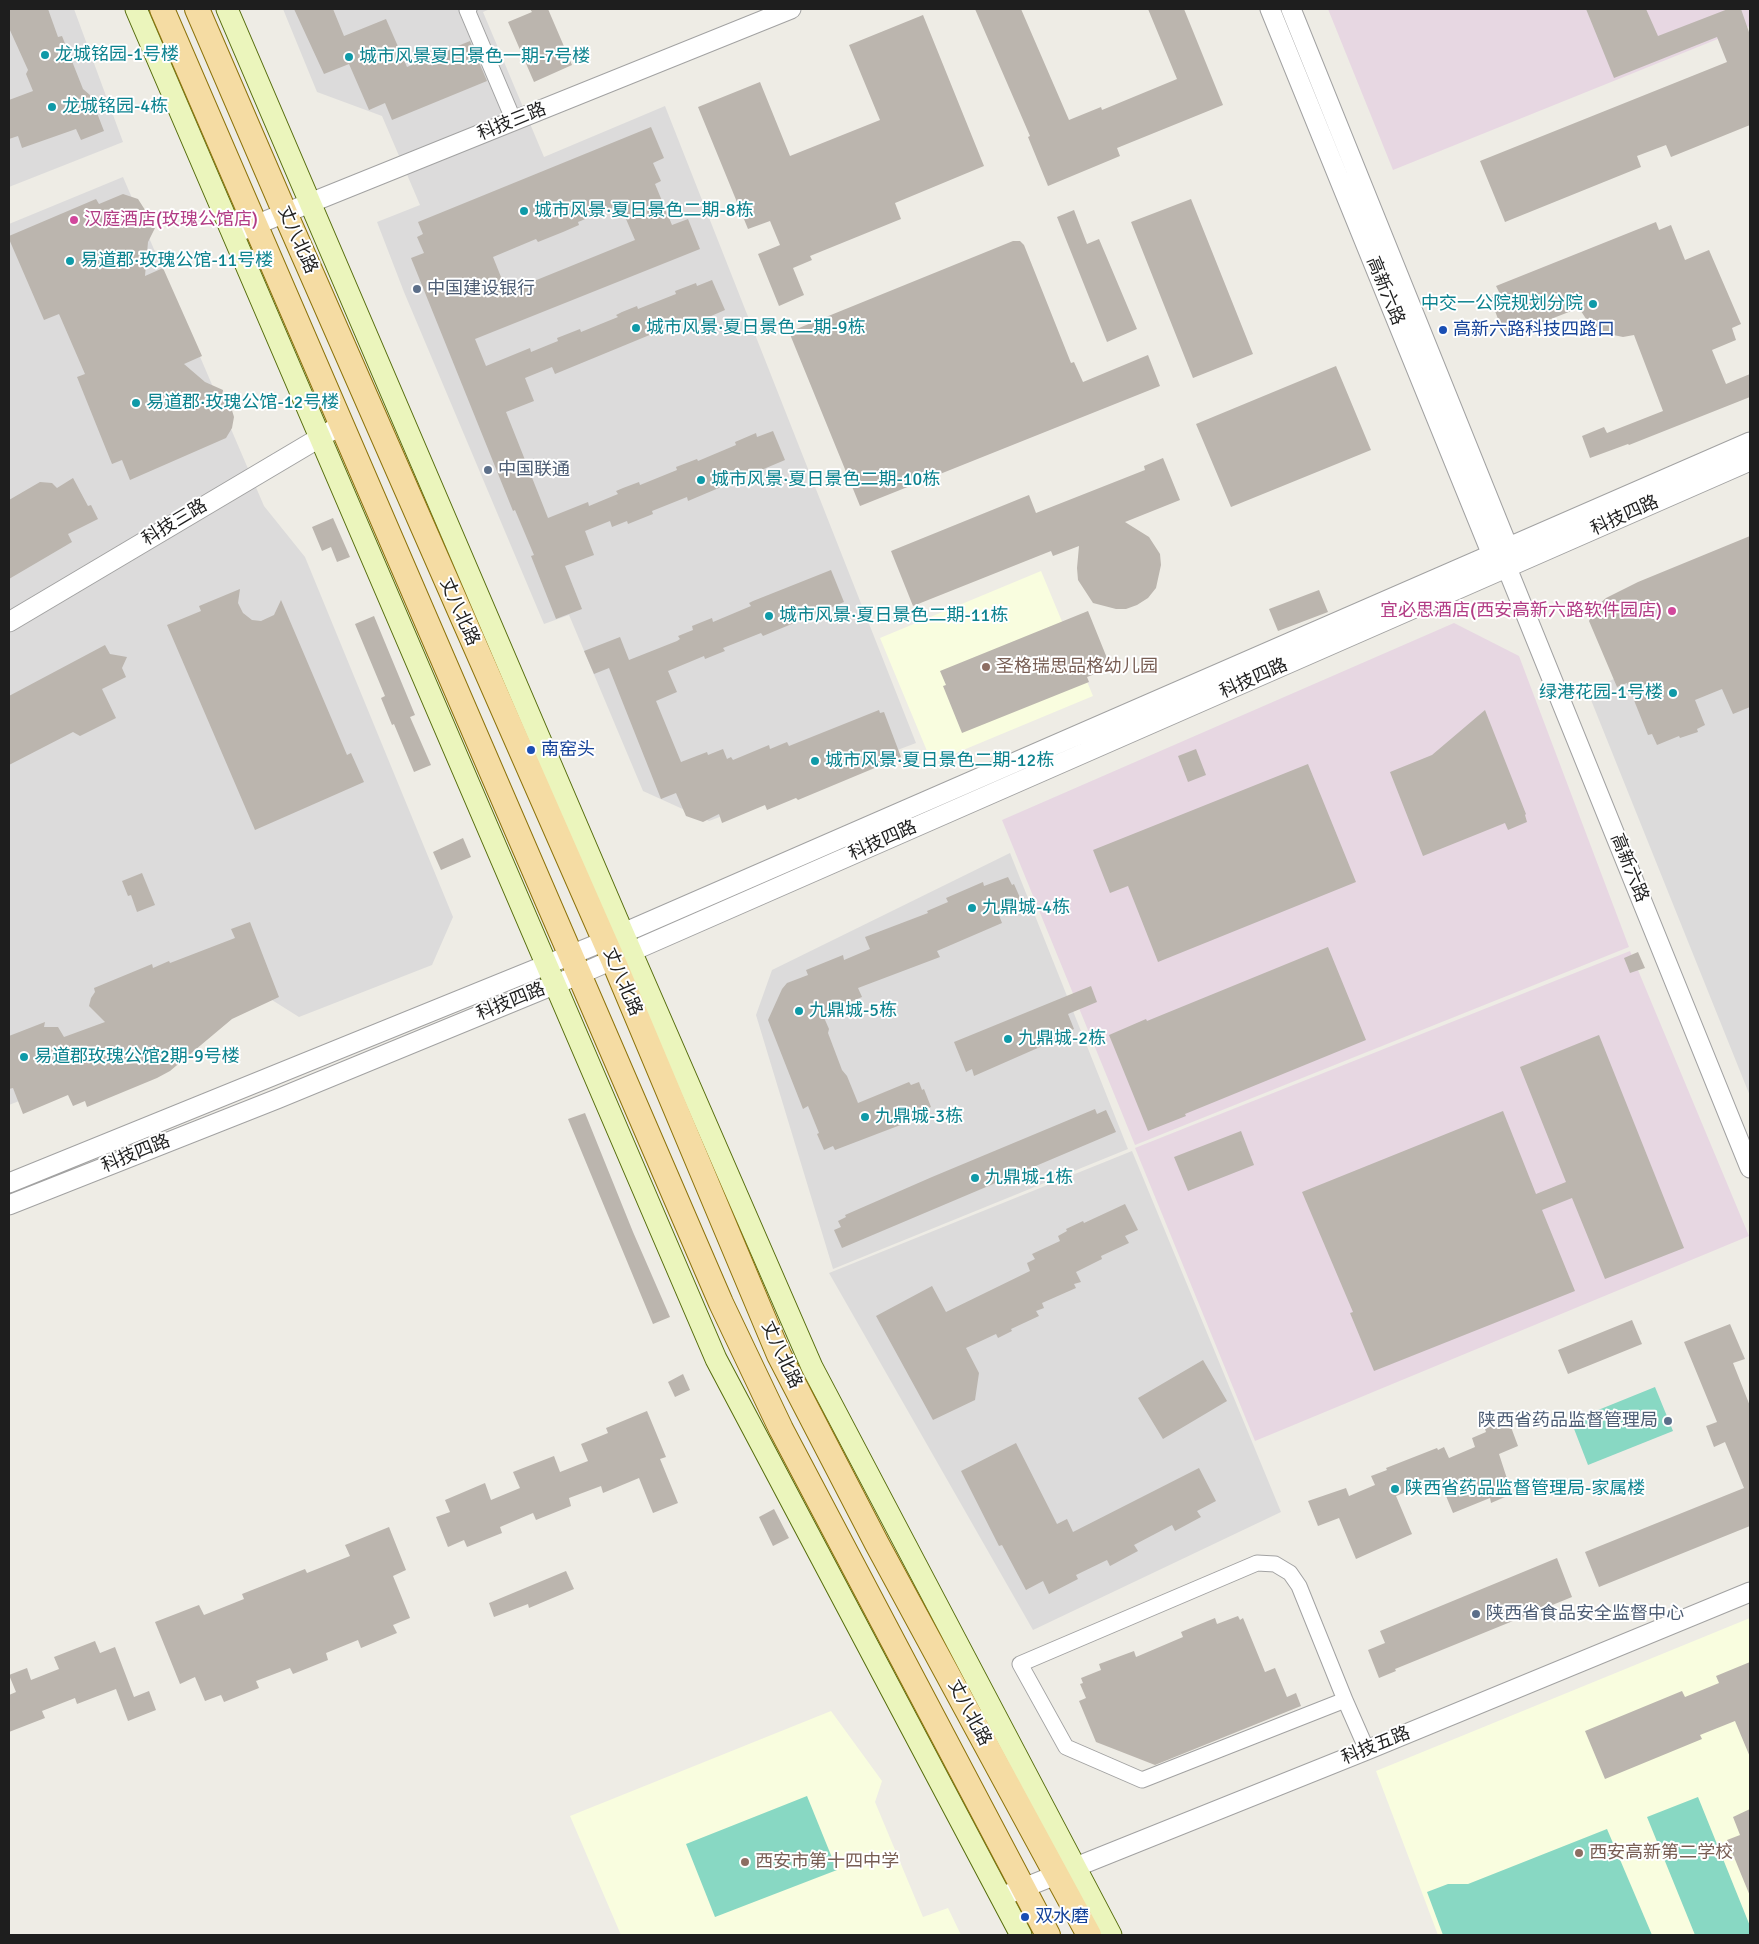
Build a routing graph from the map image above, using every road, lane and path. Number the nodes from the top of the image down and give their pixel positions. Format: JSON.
{"nodes":[{"id":1,"x":136,"y":9,"type":"edge"},
{"id":2,"x":162,"y":9,"type":"edge"},
{"id":3,"x":197,"y":9,"type":"edge"},
{"id":4,"x":227,"y":9,"type":"edge"},
{"id":5,"x":469,"y":9,"type":"edge"},
{"id":6,"x":791,"y":9,"type":"edge"},
{"id":7,"x":1270,"y":9,"type":"edge"},
{"id":8,"x":1291,"y":9,"type":"edge"},
{"id":9,"x":514,"y":121,"type":"junction"},
{"id":10,"x":310,"y":203,"type":"junction"},
{"id":11,"x":285,"y":213,"type":"junction"},
{"id":12,"x":255,"y":226,"type":"junction"},
{"id":13,"x":232,"y":234,"type":"junction"},
{"id":14,"x":341,"y":425,"type":"junction"},
{"id":15,"x":320,"y":438,"type":"junction"},
{"id":16,"x":1750,"y":442,"type":"edge"},
{"id":17,"x":1750,"y":461,"type":"edge"},
{"id":18,"x":1500,"y":551,"type":"junction"},
{"id":19,"x":1507,"y":568,"type":"junction"},
{"id":20,"x":9,"y":622,"type":"edge"},
{"id":21,"x":618,"y":947,"type":"junction"},
{"id":22,"x":546,"y":965,"type":"junction"},
{"id":23,"x":574,"y":965,"type":"junction"},
{"id":24,"x":554,"y":985,"type":"junction"},
{"id":25,"x":1750,"y":1168,"type":"edge"},
{"id":26,"x":9,"y":1183,"type":"edge"},
{"id":27,"x":9,"y":1204,"type":"edge"},
{"id":28,"x":1750,"y":1592,"type":"edge"},
{"id":29,"x":1344,"y":1700,"type":"junction"},
{"id":30,"x":1367,"y":1750,"type":"junction"},
{"id":31,"x":1066,"y":1871,"type":"junction"},
{"id":32,"x":1024,"y":1888,"type":"junction"},
{"id":33,"x":1002,"y":1897,"type":"junction"},
{"id":34,"x":1021,"y":1935,"type":"edge"},
{"id":35,"x":1048,"y":1935,"type":"edge"},
{"id":36,"x":1088,"y":1935,"type":"edge"},
{"id":37,"x":1111,"y":1935,"type":"edge"}],
"edges":[{"from":1,"to":13,"type":"main road"},
{"from":2,"to":12,"type":"main road","name":"丈八北路"},
{"from":3,"to":11,"type":"main road","name":"丈八北路"},
{"from":4,"to":10,"type":"main road"},
{"from":5,"to":9,"type":"street"},
{"from":6,"to":9,"type":"street","name":"科技三路"},
{"from":7,"to":18,"type":"street","name":"高新六路"},
{"from":8,"to":18,"type":"street","name":"高新六路"},
{"from":9,"to":10,"type":"street","name":"科技三路"},
{"from":10,"to":11,"type":"street","name":"科技三路"},
{"from":10,"to":21,"type":"main road"},
{"from":11,"to":12,"type":"street","name":"科技三路"},
{"from":11,"to":21,"type":"main road","name":"丈八北路"},
{"from":12,"to":13,"type":"street","name":"科技三路"},
{"from":12,"to":14,"type":"main road","name":"丈八北路"},
{"from":13,"to":15,"type":"main road"},
{"from":14,"to":15,"type":"street","name":"科技三路"},
{"from":14,"to":23,"type":"main road","name":"丈八北路"},
{"from":15,"to":20,"type":"street","name":"科技三路"},
{"from":15,"to":22,"type":"main road"},
{"from":16,"to":18,"type":"street","name":"科技四路"},
{"from":17,"to":19,"type":"street","name":"科技四路"},
{"from":18,"to":19,"type":"street","name":"高新六路"},
{"from":18,"to":21,"type":"street","name":"科技四路"},
{"from":19,"to":21,"type":"street","name":"科技四路"},
{"from":19,"to":25,"type":"street","name":"高新六路"},
{"from":21,"to":23,"type":"street","name":"科技四路"},
{"from":21,"to":31,"type":"main road","name":"丈八北路"},
{"from":22,"to":23,"type":"street","name":"科技四路"},
{"from":22,"to":24,"type":"main road"},
{"from":22,"to":26,"type":"street","name":"科技四路"},
{"from":23,"to":24,"type":"street","name":"科技四路"},
{"from":23,"to":32,"type":"main road","name":"丈八北路"},
{"from":24,"to":27,"type":"street","name":"科技四路"},
{"from":24,"to":33,"type":"main road"},
{"from":28,"to":30,"type":"street","name":"科技五路"},
{"from":29,"to":29,"type":"street"},
{"from":29,"to":30,"type":"street"},
{"from":30,"to":31,"type":"street","name":"科技五路"},
{"from":31,"to":32,"type":"street","name":"科技五路"},
{"from":31,"to":36,"type":"main road","name":"丈八北路"},
{"from":31,"to":37,"type":"main road"},
{"from":32,"to":33,"type":"street","name":"科技五路"},
{"from":32,"to":35,"type":"main road","name":"丈八北路"},
{"from":33,"to":34,"type":"main road"}]}
